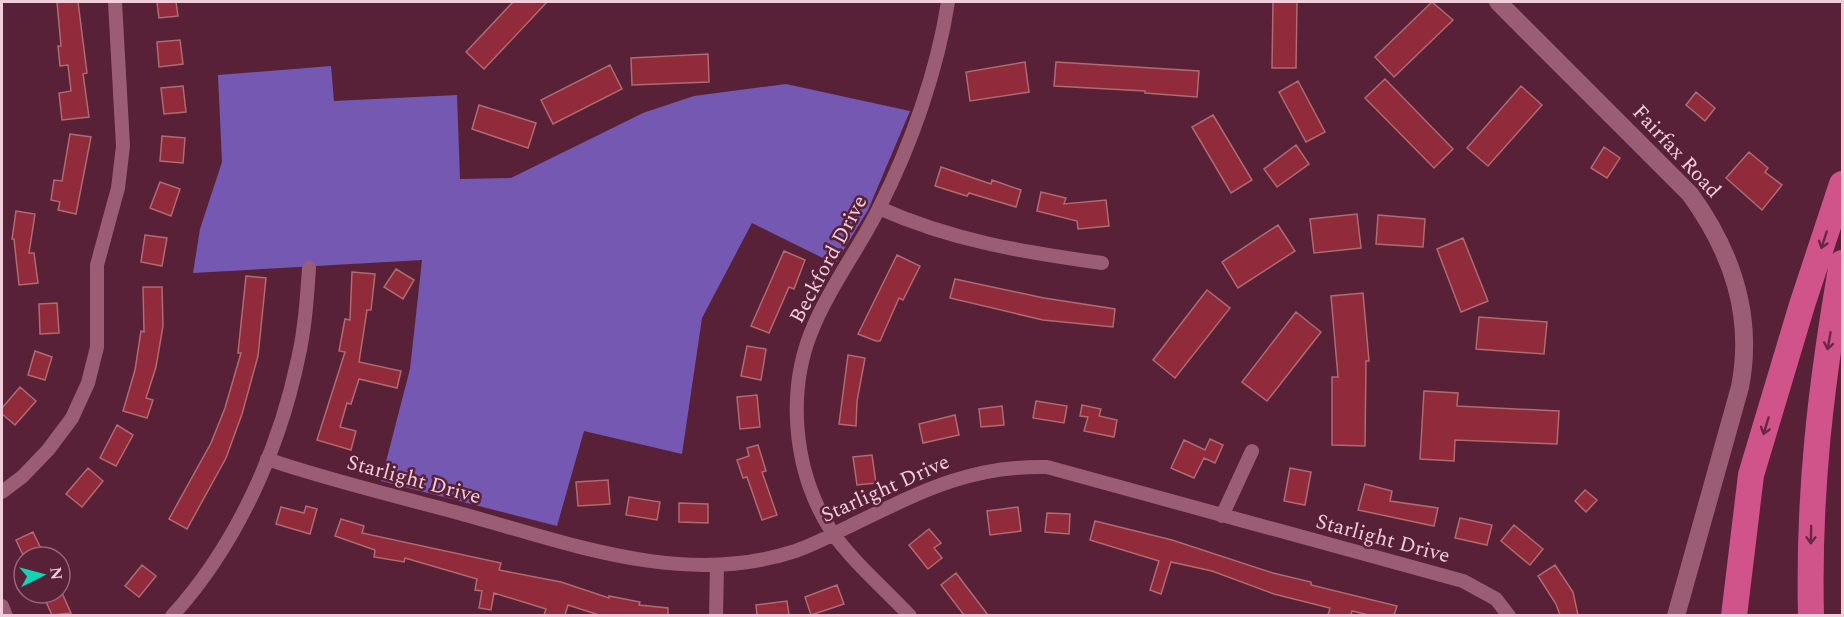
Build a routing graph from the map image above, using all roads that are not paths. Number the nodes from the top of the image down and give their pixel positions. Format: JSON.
{"nodes":[{"id":1,"x":116,"y":2,"type":"edge"},
{"id":2,"x":948,"y":2,"type":"edge"},
{"id":3,"x":1498,"y":2,"type":"edge"},
{"id":4,"x":1842,"y":184,"type":"edge"},
{"id":5,"x":879,"y":208,"type":"junction"},
{"id":6,"x":1102,"y":263,"type":"dead end"},
{"id":7,"x":1842,"y":263,"type":"edge"},
{"id":8,"x":309,"y":268,"type":"dead end"},
{"id":9,"x":1252,"y":451,"type":"dead end"},
{"id":10,"x":267,"y":459,"type":"junction"},
{"id":11,"x":2,"y":492,"type":"edge"},
{"id":12,"x":1222,"y":516,"type":"junction"},
{"id":13,"x":833,"y":534,"type":"junction"},
{"id":14,"x":717,"y":565,"type":"junction"},
{"id":15,"x":2,"y":606,"type":"edge"},
{"id":16,"x":175,"y":614,"type":"edge"},
{"id":17,"x":6,"y":615,"type":"edge"},
{"id":18,"x":716,"y":615,"type":"edge"},
{"id":19,"x":910,"y":615,"type":"edge"},
{"id":20,"x":1509,"y":615,"type":"edge"},
{"id":21,"x":1676,"y":615,"type":"edge"},
{"id":22,"x":1734,"y":615,"type":"edge"},
{"id":23,"x":1811,"y":615,"type":"edge"}],
"edges":[{"from":1,"to":11,"type":"street"},
{"from":2,"to":5,"type":"street","name":"Beckford Drive"},
{"from":3,"to":21,"type":"street","name":"Fairfax Road"},
{"from":4,"to":22,"type":"highway","one_way":true},
{"from":5,"to":6,"type":"street"},
{"from":5,"to":13,"type":"street","name":"Beckford Drive"},
{"from":7,"to":23,"type":"highway","one_way":true},
{"from":8,"to":10,"type":"street"},
{"from":9,"to":12,"type":"street"},
{"from":10,"to":14,"type":"street","name":"Starlight Drive"},
{"from":10,"to":16,"type":"street"},
{"from":12,"to":13,"type":"street","name":"Starlight Drive"},
{"from":12,"to":20,"type":"street","name":"Starlight Drive"},
{"from":13,"to":14,"type":"street","name":"Starlight Drive"},
{"from":13,"to":19,"type":"street","name":"Beckford Drive"},
{"from":14,"to":18,"type":"street"},
{"from":15,"to":17,"type":"street"}]}
